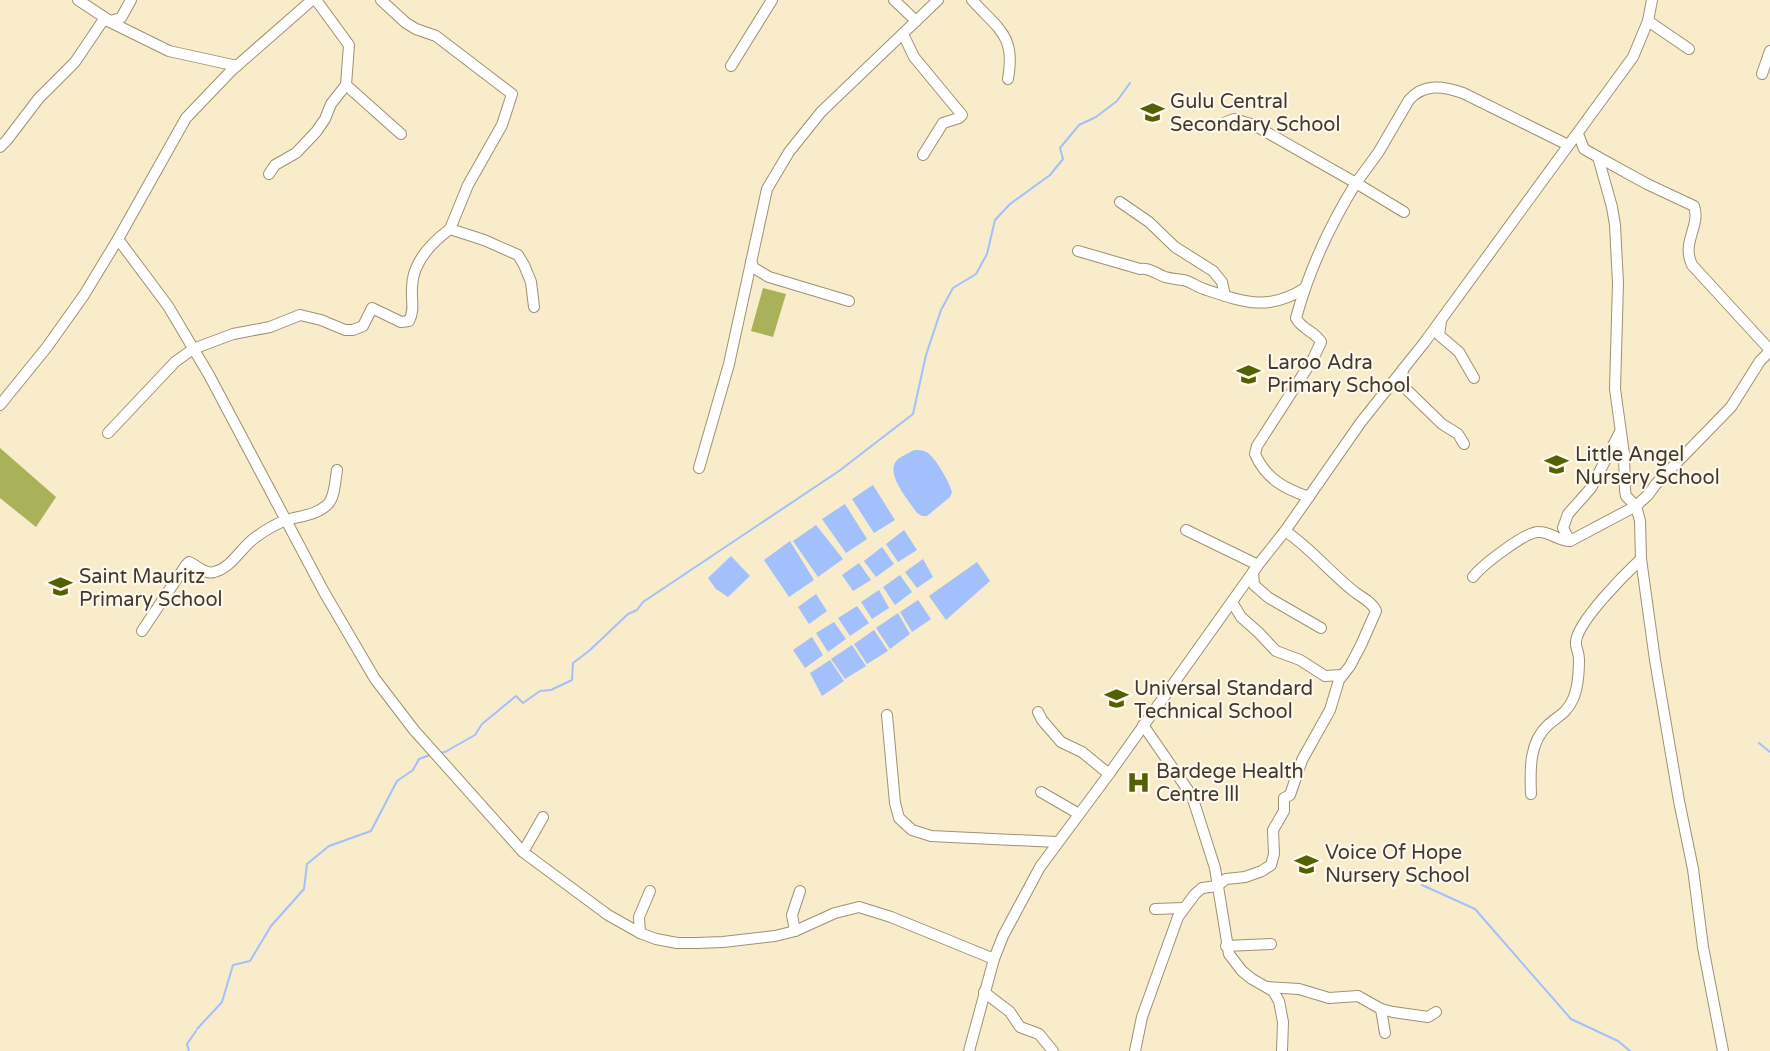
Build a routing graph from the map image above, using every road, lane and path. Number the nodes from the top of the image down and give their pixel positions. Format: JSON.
{"nodes":[{"id":1,"x":78,"y":0,"type":"edge"},
{"id":2,"x":131,"y":0,"type":"edge"},
{"id":3,"x":314,"y":0,"type":"edge"},
{"id":4,"x":381,"y":0,"type":"edge"},
{"id":5,"x":772,"y":0,"type":"edge"},
{"id":6,"x":894,"y":0,"type":"edge"},
{"id":7,"x":938,"y":0,"type":"edge"},
{"id":8,"x":972,"y":0,"type":"edge"},
{"id":9,"x":1652,"y":0,"type":"edge"},
{"id":10,"x":110,"y":21,"type":"junction"},
{"id":11,"x":916,"y":21,"type":"junction"},
{"id":12,"x":1648,"y":21,"type":"junction"},
{"id":13,"x":903,"y":34,"type":"junction"},
{"id":14,"x":1689,"y":50,"type":"dead end"},
{"id":15,"x":1770,"y":51,"type":"edge"},
{"id":16,"x":237,"y":66,"type":"junction"},
{"id":17,"x":731,"y":66,"type":"dead end"},
{"id":18,"x":1762,"y":74,"type":"dead end"},
{"id":19,"x":1008,"y":79,"type":"dead end"},
{"id":20,"x":346,"y":85,"type":"junction"},
{"id":21,"x":1226,"y":122,"type":"dead end"},
{"id":22,"x":401,"y":134,"type":"dead end"},
{"id":23,"x":1578,"y":134,"type":"junction"},
{"id":24,"x":1568,"y":145,"type":"junction"},
{"id":25,"x":0,"y":147,"type":"edge"},
{"id":26,"x":923,"y":155,"type":"dead end"},
{"id":27,"x":1598,"y":157,"type":"junction"},
{"id":28,"x":268,"y":174,"type":"dead end"},
{"id":29,"x":1356,"y":183,"type":"junction"},
{"id":30,"x":1120,"y":202,"type":"dead end"},
{"id":31,"x":1404,"y":212,"type":"dead end"},
{"id":32,"x":450,"y":229,"type":"junction"},
{"id":33,"x":118,"y":239,"type":"junction"},
{"id":34,"x":1078,"y":251,"type":"dead end"},
{"id":35,"x":751,"y":262,"type":"junction"},
{"id":36,"x":1305,"y":288,"type":"junction"},
{"id":37,"x":1225,"y":296,"type":"junction"},
{"id":38,"x":849,"y":301,"type":"dead end"},
{"id":39,"x":534,"y":307,"type":"dead end"},
{"id":40,"x":1442,"y":318,"type":"junction"},
{"id":41,"x":193,"y":349,"type":"junction"},
{"id":42,"x":1770,"y":350,"type":"edge"},
{"id":43,"x":1403,"y":368,"type":"junction"},
{"id":44,"x":1474,"y":378,"type":"dead end"},
{"id":45,"x":0,"y":405,"type":"edge"},
{"id":46,"x":1620,"y":432,"type":"junction"},
{"id":47,"x":108,"y":433,"type":"dead end"},
{"id":48,"x":1464,"y":444,"type":"dead end"},
{"id":49,"x":699,"y":468,"type":"dead end"},
{"id":50,"x":337,"y":471,"type":"dead end"},
{"id":51,"x":1309,"y":497,"type":"junction"},
{"id":52,"x":1636,"y":506,"type":"junction"},
{"id":53,"x":285,"y":520,"type":"junction"},
{"id":54,"x":1186,"y":530,"type":"dead end"},
{"id":55,"x":1285,"y":531,"type":"junction"},
{"id":56,"x":1570,"y":541,"type":"junction"},
{"id":57,"x":1641,"y":559,"type":"junction"},
{"id":58,"x":1255,"y":569,"type":"junction"},
{"id":59,"x":1473,"y":577,"type":"dead end"},
{"id":60,"x":1232,"y":602,"type":"junction"},
{"id":61,"x":1321,"y":628,"type":"dead end"},
{"id":62,"x":142,"y":631,"type":"dead end"},
{"id":63,"x":1342,"y":675,"type":"junction"},
{"id":64,"x":1038,"y":712,"type":"dead end"},
{"id":65,"x":887,"y":715,"type":"dead end"},
{"id":66,"x":1143,"y":725,"type":"junction"},
{"id":67,"x":1109,"y":774,"type":"junction"},
{"id":68,"x":1041,"y":792,"type":"dead end"},
{"id":69,"x":1531,"y":794,"type":"dead end"},
{"id":70,"x":1079,"y":814,"type":"junction"},
{"id":71,"x":543,"y":817,"type":"dead end"},
{"id":72,"x":1057,"y":842,"type":"junction"},
{"id":73,"x":523,"y":852,"type":"junction"},
{"id":74,"x":1217,"y":886,"type":"junction"},
{"id":75,"x":650,"y":891,"type":"dead end"},
{"id":76,"x":800,"y":891,"type":"dead end"},
{"id":77,"x":1184,"y":908,"type":"junction"},
{"id":78,"x":1155,"y":909,"type":"dead end"},
{"id":79,"x":795,"y":931,"type":"junction"},
{"id":80,"x":640,"y":933,"type":"junction"},
{"id":81,"x":1271,"y":944,"type":"dead end"},
{"id":82,"x":1226,"y":946,"type":"junction"},
{"id":83,"x":994,"y":959,"type":"junction"},
{"id":84,"x":1267,"y":987,"type":"junction"},
{"id":85,"x":984,"y":992,"type":"junction"},
{"id":86,"x":1381,"y":1009,"type":"junction"},
{"id":87,"x":1436,"y":1012,"type":"dead end"},
{"id":88,"x":1385,"y":1033,"type":"dead end"},
{"id":89,"x":969,"y":1051,"type":"edge"},
{"id":90,"x":1053,"y":1051,"type":"edge"},
{"id":91,"x":1135,"y":1051,"type":"edge"},
{"id":92,"x":1282,"y":1051,"type":"edge"},
{"id":93,"x":1723,"y":1051,"type":"edge"}],
"edges":[{"from":1,"to":10,"type":"street"},
{"from":2,"to":10,"type":"street"},
{"from":3,"to":16,"type":"street"},
{"from":3,"to":20,"type":"street"},
{"from":4,"to":32,"type":"street"},
{"from":5,"to":17,"type":"street"},
{"from":6,"to":11,"type":"street"},
{"from":7,"to":11,"type":"street"},
{"from":8,"to":19,"type":"street"},
{"from":9,"to":12,"type":"street"},
{"from":10,"to":16,"type":"street"},
{"from":10,"to":25,"type":"street"},
{"from":11,"to":13,"type":"street"},
{"from":12,"to":14,"type":"street"},
{"from":12,"to":23,"type":"street"},
{"from":13,"to":26,"type":"street"},
{"from":13,"to":35,"type":"street"},
{"from":15,"to":18,"type":"street"},
{"from":16,"to":33,"type":"street"},
{"from":20,"to":22,"type":"street"},
{"from":20,"to":28,"type":"street"},
{"from":21,"to":29,"type":"street"},
{"from":23,"to":24,"type":"street"},
{"from":23,"to":27,"type":"street"},
{"from":24,"to":29,"type":"street"},
{"from":24,"to":40,"type":"street"},
{"from":27,"to":42,"type":"street"},
{"from":27,"to":46,"type":"street"},
{"from":29,"to":31,"type":"street"},
{"from":29,"to":36,"type":"street"},
{"from":30,"to":37,"type":"street"},
{"from":32,"to":39,"type":"street"},
{"from":32,"to":41,"type":"street"},
{"from":33,"to":41,"type":"street"},
{"from":33,"to":45,"type":"street"},
{"from":34,"to":37,"type":"street"},
{"from":35,"to":38,"type":"street"},
{"from":35,"to":49,"type":"street"},
{"from":36,"to":37,"type":"street"},
{"from":36,"to":51,"type":"street"},
{"from":40,"to":43,"type":"street"},
{"from":40,"to":44,"type":"street"},
{"from":41,"to":47,"type":"street"},
{"from":41,"to":53,"type":"street"},
{"from":42,"to":52,"type":"street"},
{"from":43,"to":48,"type":"street"},
{"from":43,"to":51,"type":"street"},
{"from":46,"to":52,"type":"street"},
{"from":46,"to":56,"type":"street"},
{"from":50,"to":53,"type":"street"},
{"from":51,"to":55,"type":"street"},
{"from":52,"to":56,"type":"street"},
{"from":52,"to":57,"type":"street"},
{"from":53,"to":62,"type":"street"},
{"from":53,"to":73,"type":"street"},
{"from":54,"to":58,"type":"street"},
{"from":55,"to":58,"type":"street"},
{"from":55,"to":63,"type":"street"},
{"from":56,"to":59,"type":"street"},
{"from":57,"to":69,"type":"street"},
{"from":57,"to":93,"type":"street"},
{"from":58,"to":60,"type":"street"},
{"from":58,"to":61,"type":"street"},
{"from":60,"to":63,"type":"street"},
{"from":60,"to":66,"type":"street"},
{"from":63,"to":74,"type":"street"},
{"from":64,"to":67,"type":"street"},
{"from":65,"to":72,"type":"street"},
{"from":66,"to":67,"type":"street"},
{"from":66,"to":74,"type":"street"},
{"from":67,"to":70,"type":"street"},
{"from":68,"to":70,"type":"street"},
{"from":70,"to":72,"type":"street"},
{"from":71,"to":73,"type":"street"},
{"from":72,"to":83,"type":"street"},
{"from":73,"to":80,"type":"street"},
{"from":74,"to":77,"type":"street"},
{"from":74,"to":82,"type":"street"},
{"from":75,"to":80,"type":"street"},
{"from":76,"to":79,"type":"street"},
{"from":77,"to":78,"type":"street"},
{"from":77,"to":91,"type":"street"},
{"from":79,"to":80,"type":"street"},
{"from":79,"to":83,"type":"street"},
{"from":81,"to":82,"type":"street"},
{"from":82,"to":84,"type":"street"},
{"from":83,"to":85,"type":"street"},
{"from":84,"to":86,"type":"street"},
{"from":84,"to":92,"type":"street"},
{"from":85,"to":89,"type":"street"},
{"from":85,"to":90,"type":"street"},
{"from":86,"to":87,"type":"street"},
{"from":86,"to":88,"type":"street"}]}
